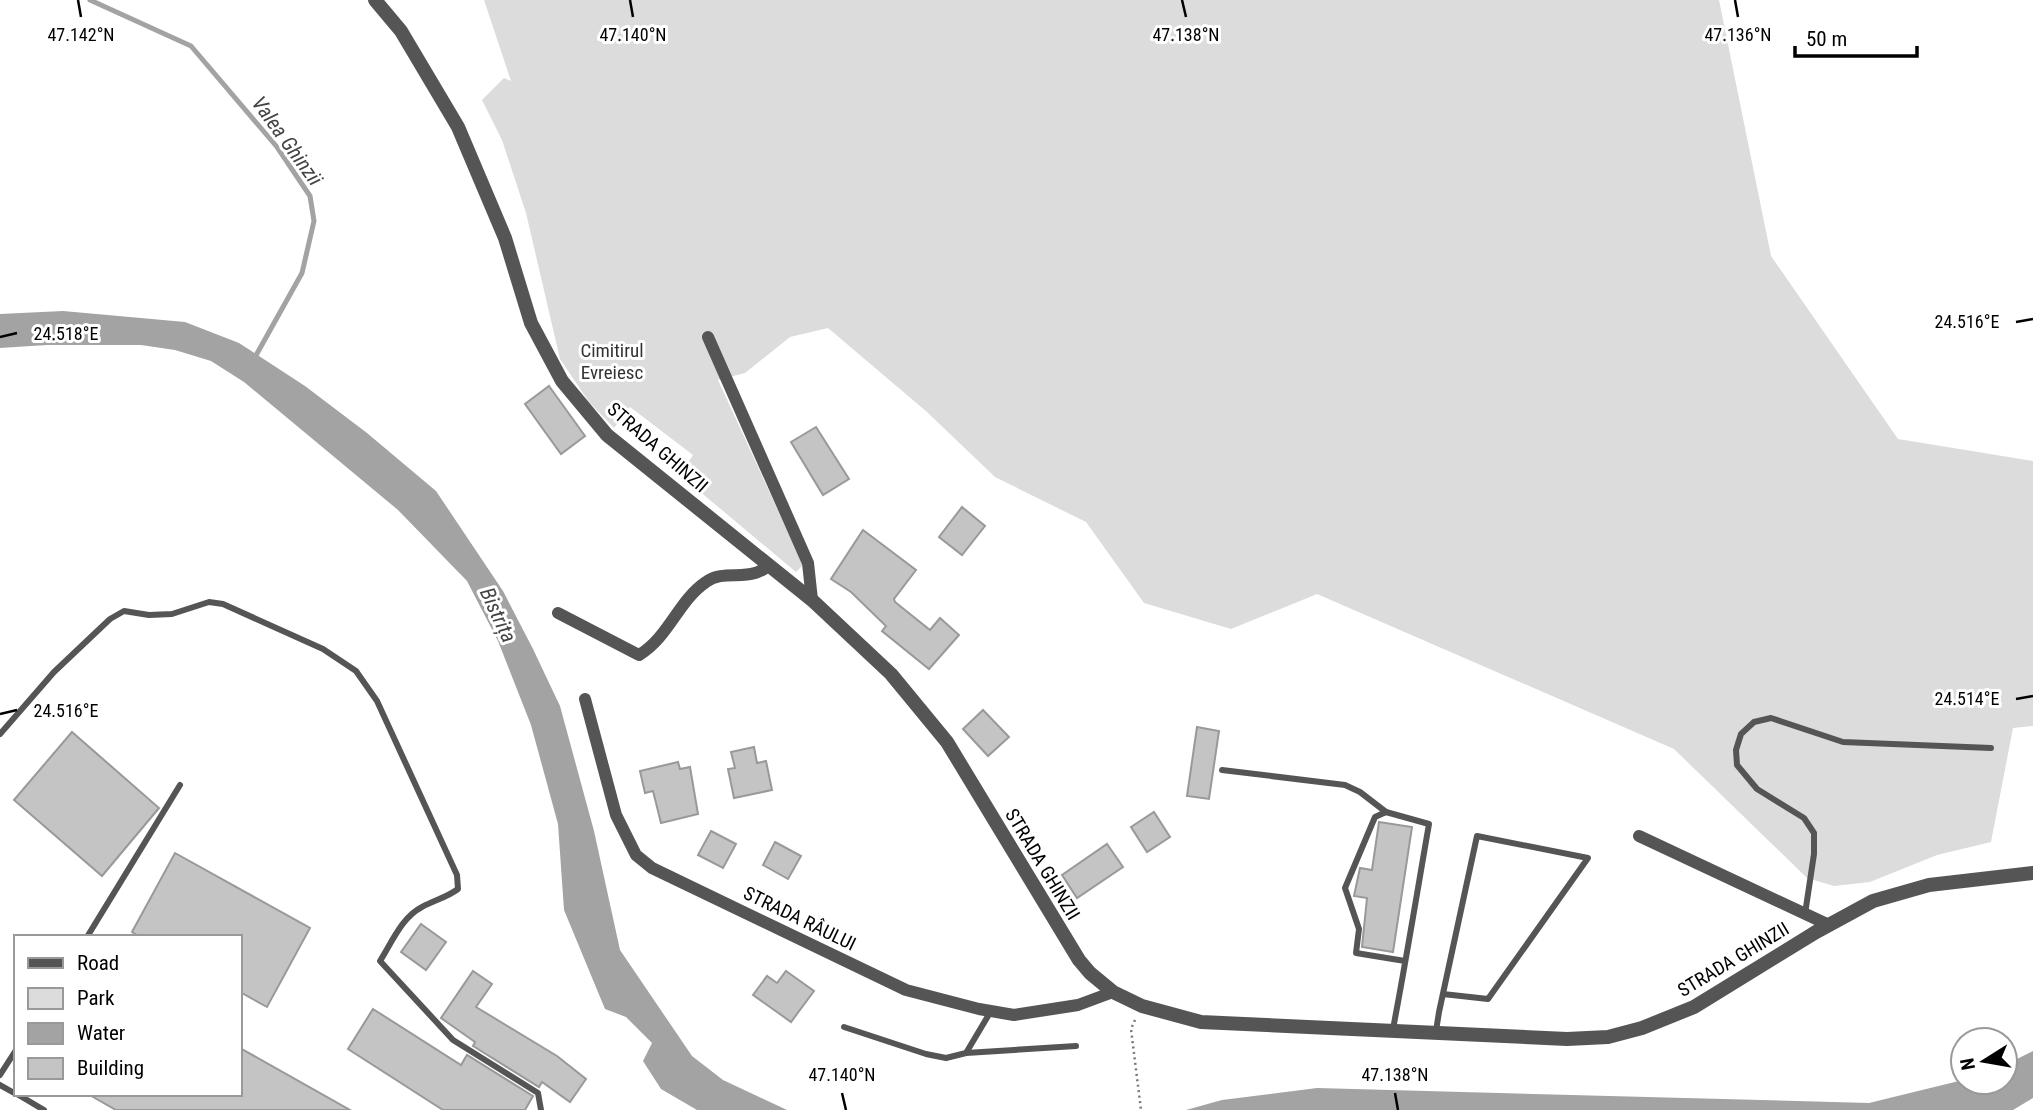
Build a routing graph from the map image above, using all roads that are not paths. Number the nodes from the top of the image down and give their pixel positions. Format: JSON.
{"nodes":[{"id":1,"x":375,"y":0,"type":"edge"},
{"id":2,"x":708,"y":337,"type":"dead end"},
{"id":3,"x":769,"y":566,"type":"junction"},
{"id":4,"x":812,"y":600,"type":"junction"},
{"id":5,"x":558,"y":613,"type":"dead end"},
{"id":6,"x":585,"y":699,"type":"dead end"},
{"id":7,"x":0,"y":734,"type":"edge"},
{"id":8,"x":1991,"y":748,"type":"dead end"},
{"id":9,"x":1222,"y":770,"type":"dead end"},
{"id":10,"x":180,"y":785,"type":"dead end"},
{"id":11,"x":1386,"y":812,"type":"junction"},
{"id":12,"x":1639,"y":836,"type":"dead end"},
{"id":13,"x":2033,"y":873,"type":"edge"},
{"id":14,"x":1805,"y":914,"type":"junction"},
{"id":15,"x":1829,"y":925,"type":"junction"},
{"id":16,"x":87,"y":935,"type":"edge"},
{"id":17,"x":1405,"y":961,"type":"junction"},
{"id":18,"x":1112,"y":992,"type":"junction"},
{"id":19,"x":1443,"y":995,"type":"junction"},
{"id":20,"x":991,"y":1011,"type":"junction"},
{"id":21,"x":844,"y":1027,"type":"dead end"},
{"id":22,"x":1393,"y":1031,"type":"junction"},
{"id":23,"x":1436,"y":1033,"type":"junction"},
{"id":24,"x":1076,"y":1046,"type":"dead end"},
{"id":25,"x":14,"y":1053,"type":"edge"},
{"id":26,"x":966,"y":1053,"type":"junction"},
{"id":27,"x":0,"y":1075,"type":"edge"},
{"id":28,"x":20,"y":1096,"type":"edge"},
{"id":29,"x":44,"y":1110,"type":"edge"},
{"id":30,"x":541,"y":1110,"type":"edge"}],
"edges":[{"from":1,"to":3,"type":"street","name":"STRADA GHINZII"},
{"from":2,"to":4,"type":"street"},
{"from":3,"to":4,"type":"street","name":"STRADA GHINZII"},
{"from":3,"to":5,"type":"street"},
{"from":4,"to":18,"type":"street","name":"STRADA GHINZII"},
{"from":6,"to":20,"type":"street","name":"STRADA RÂULUI"},
{"from":7,"to":30,"type":"lane"},
{"from":8,"to":14,"type":"lane"},
{"from":9,"to":11,"type":"lane"},
{"from":10,"to":16,"type":"lane"},
{"from":11,"to":17,"type":"lane"},
{"from":11,"to":17,"type":"lane"},
{"from":12,"to":14,"type":"street"},
{"from":13,"to":15,"type":"street","name":"STRADA GHINZII"},
{"from":14,"to":15,"type":"street"},
{"from":15,"to":23,"type":"street","name":"STRADA GHINZII"},
{"from":17,"to":22,"type":"lane"},
{"from":18,"to":20,"type":"street","name":"STRADA RÂULUI"},
{"from":18,"to":22,"type":"street","name":"STRADA GHINZII"},
{"from":19,"to":19,"type":"lane"},
{"from":19,"to":23,"type":"lane"},
{"from":20,"to":26,"type":"lane"},
{"from":21,"to":26,"type":"lane"},
{"from":22,"to":23,"type":"street","name":"STRADA GHINZII"},
{"from":24,"to":26,"type":"lane"},
{"from":25,"to":27,"type":"lane"},
{"from":28,"to":29,"type":"lane"}]}
